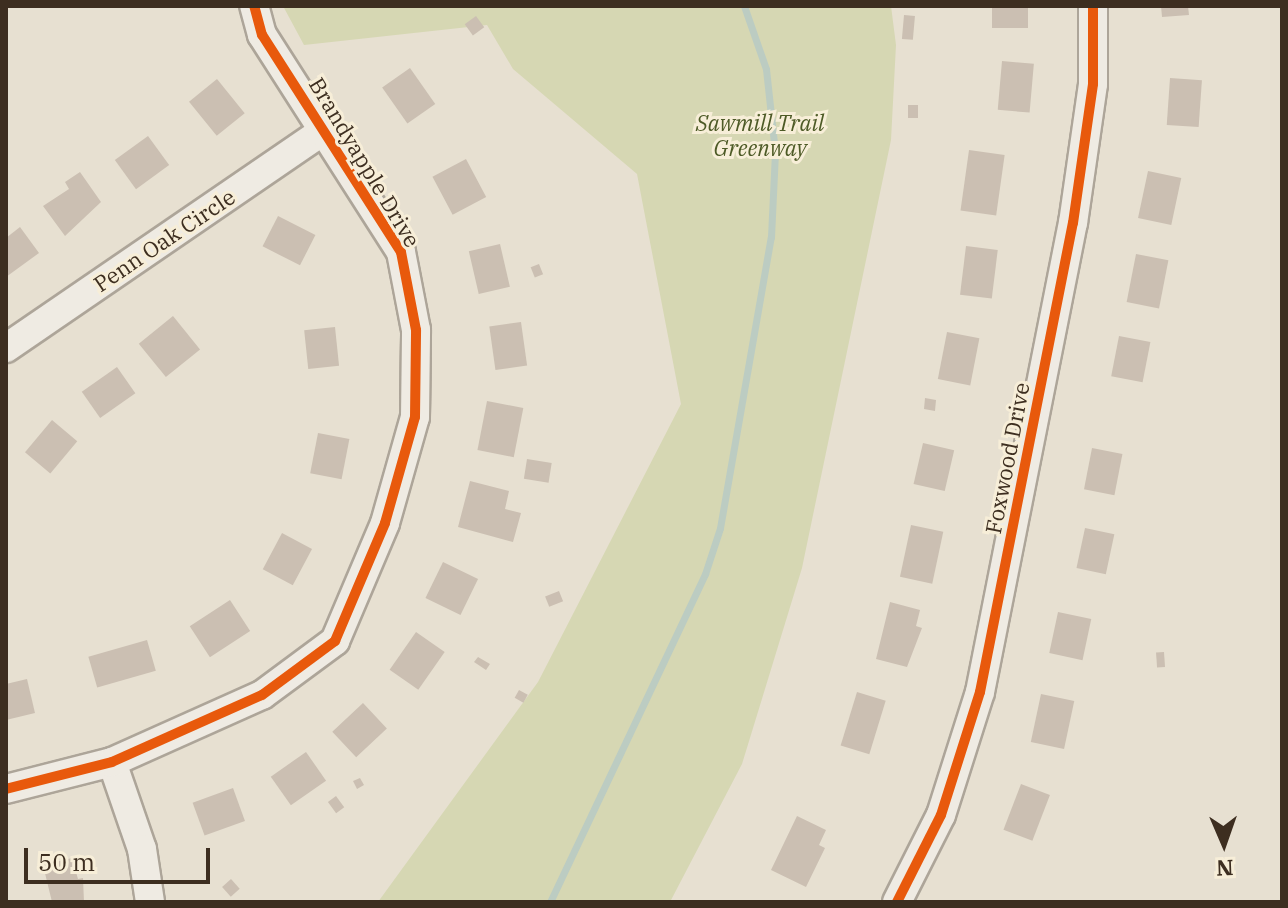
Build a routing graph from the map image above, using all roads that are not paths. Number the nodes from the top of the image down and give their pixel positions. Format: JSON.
{"nodes":[{"id":1,"x":254,"y":6,"type":"edge"},
{"id":2,"x":1093,"y":6,"type":"edge"},
{"id":3,"x":322,"y":132,"type":"junction"},
{"id":4,"x":6,"y":348,"type":"edge"},
{"id":5,"x":112,"y":762,"type":"junction"},
{"id":6,"x":6,"y":789,"type":"edge"},
{"id":7,"x":150,"y":902,"type":"edge"},
{"id":8,"x":897,"y":902,"type":"edge"}],
"edges":[{"from":1,"to":3,"type":"street","name":"Brandyapple Drive"},
{"from":2,"to":8,"type":"street","name":"Foxwood Drive"},
{"from":3,"to":4,"type":"street","name":"Penn Oak Circle"},
{"from":3,"to":5,"type":"street","name":"Brandyapple Drive"},
{"from":5,"to":6,"type":"street","name":"Brandyapple Drive"},
{"from":5,"to":7,"type":"street"}]}
